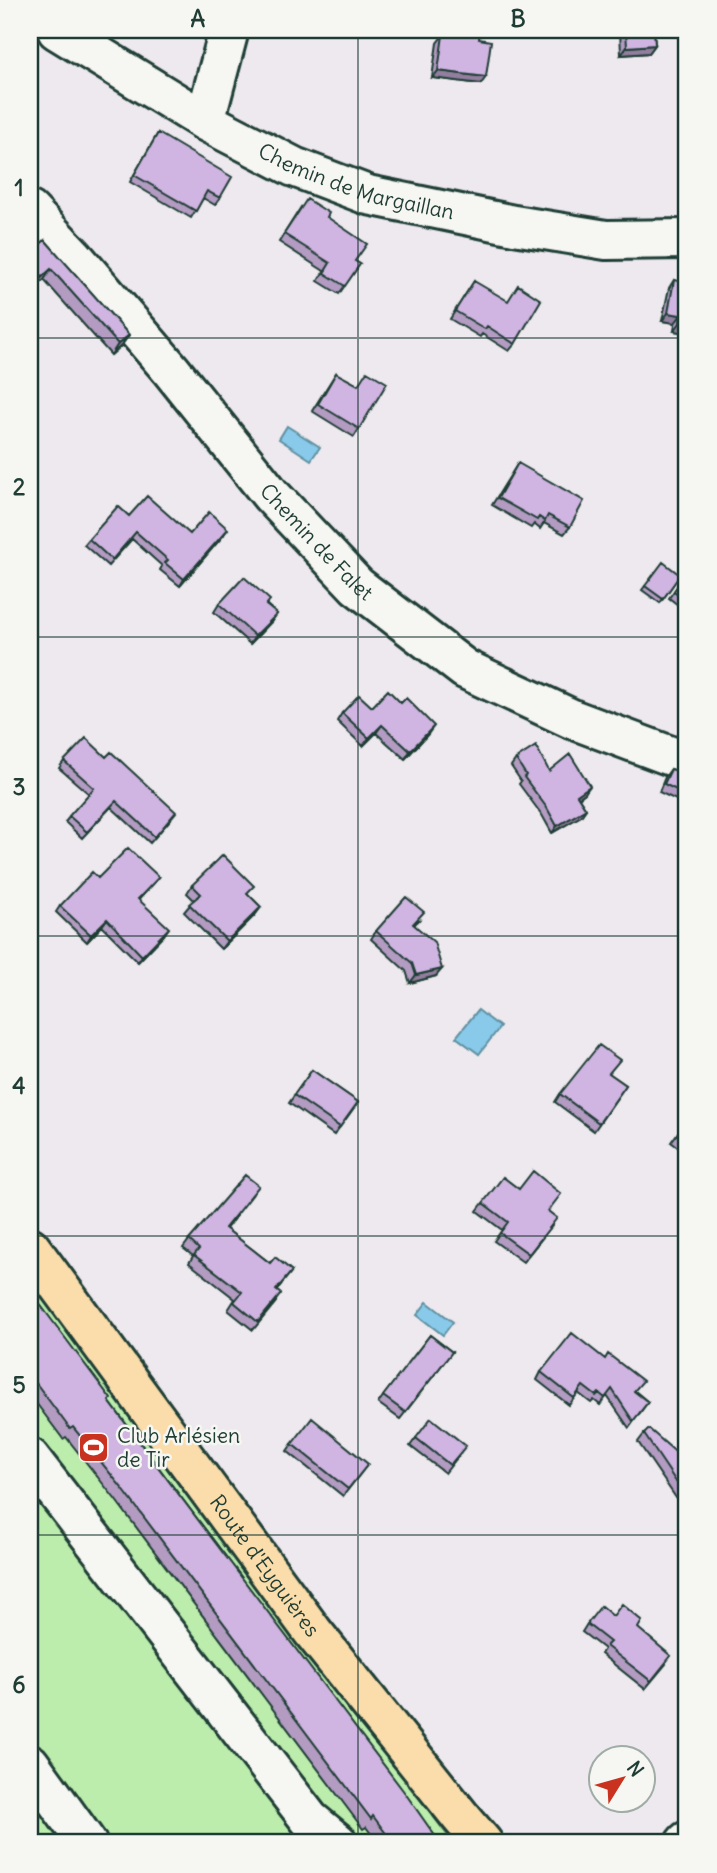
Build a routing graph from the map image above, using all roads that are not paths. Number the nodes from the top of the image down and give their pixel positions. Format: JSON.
{"nodes":[{"id":1,"x":57,"y":30,"type":"edge"},
{"id":2,"x":229,"y":30,"type":"edge"},
{"id":3,"x":205,"y":121,"type":"junction"},
{"id":4,"x":30,"y":211,"type":"edge"},
{"id":5,"x":687,"y":239,"type":"edge"},
{"id":6,"x":687,"y":762,"type":"edge"},
{"id":7,"x":30,"y":1247,"type":"edge"},
{"id":8,"x":30,"y":1458,"type":"edge"},
{"id":9,"x":30,"y":1764,"type":"edge"},
{"id":10,"x":87,"y":1843,"type":"edge"},
{"id":11,"x":338,"y":1843,"type":"edge"},
{"id":12,"x":483,"y":1843,"type":"edge"}],
"edges":[{"from":1,"to":3,"type":"street","name":"Chemin de Margaillan"},
{"from":2,"to":3,"type":"street"},
{"from":3,"to":5,"type":"street","name":"Chemin de Margaillan"},
{"from":4,"to":6,"type":"street","name":"Chemin de Falet"},
{"from":7,"to":12,"type":"main road","name":"Route d'Eyguières"},
{"from":8,"to":11,"type":"street"},
{"from":9,"to":10,"type":"street"}]}
